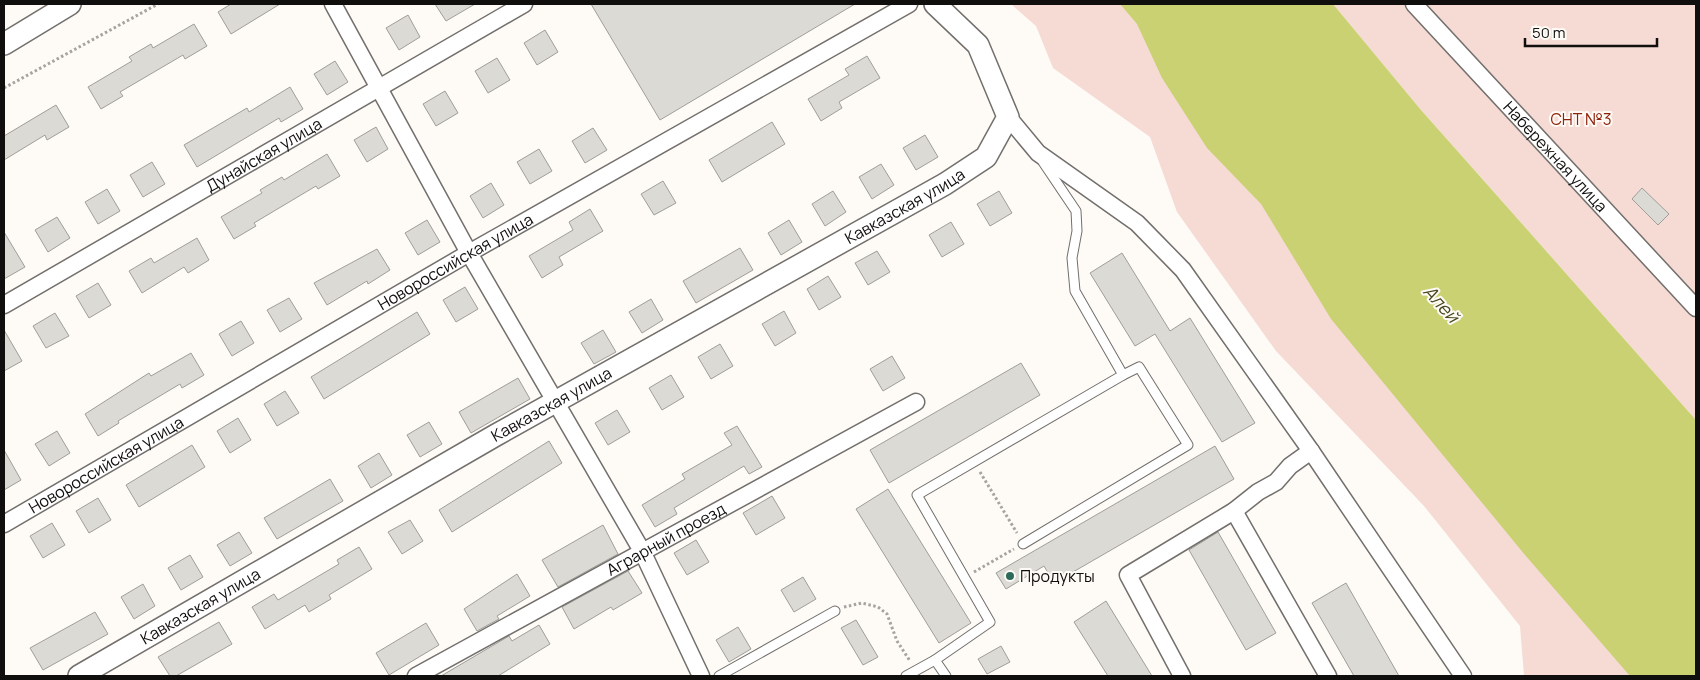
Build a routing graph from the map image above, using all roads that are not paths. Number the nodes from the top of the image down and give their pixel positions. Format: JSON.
{"nodes":[{"id":1,"x":70,"y":4,"type":"edge"},
{"id":2,"x":333,"y":4,"type":"edge"},
{"id":3,"x":524,"y":4,"type":"edge"},
{"id":4,"x":909,"y":4,"type":"edge"},
{"id":5,"x":935,"y":4,"type":"edge"},
{"id":6,"x":1414,"y":4,"type":"edge"},
{"id":7,"x":4,"y":44,"type":"edge"},
{"id":8,"x":379,"y":86,"type":"junction"},
{"id":9,"x":1008,"y":117,"type":"junction"},
{"id":10,"x":1038,"y":153,"type":"junction"},
{"id":11,"x":469,"y":253,"type":"junction"},
{"id":12,"x":4,"y":305,"type":"edge"},
{"id":13,"x":1696,"y":308,"type":"edge"},
{"id":14,"x":1123,"y":375,"type":"junction"},
{"id":15,"x":556,"y":402,"type":"junction"},
{"id":16,"x":916,"y":402,"type":"dead end"},
{"id":17,"x":1311,"y":451,"type":"junction"},
{"id":18,"x":1234,"y":511,"type":"junction"},
{"id":19,"x":4,"y":524,"type":"edge"},
{"id":20,"x":1023,"y":544,"type":"road end"},
{"id":21,"x":642,"y":551,"type":"junction"},
{"id":22,"x":835,"y":611,"type":"road end"},
{"id":23,"x":935,"y":660,"type":"junction"},
{"id":24,"x":78,"y":676,"type":"edge"},
{"id":25,"x":416,"y":676,"type":"edge"},
{"id":26,"x":701,"y":676,"type":"edge"},
{"id":27,"x":719,"y":676,"type":"edge"},
{"id":28,"x":906,"y":676,"type":"edge"},
{"id":29,"x":946,"y":676,"type":"edge"},
{"id":30,"x":1182,"y":676,"type":"edge"},
{"id":31,"x":1328,"y":676,"type":"edge"},
{"id":32,"x":1463,"y":676,"type":"edge"}],
"edges":[{"from":1,"to":7,"type":"street"},
{"from":2,"to":8,"type":"street"},
{"from":3,"to":8,"type":"street","name":"Дунайская улица"},
{"from":4,"to":11,"type":"street","name":"Новороссийская улица"},
{"from":5,"to":9,"type":"street"},
{"from":6,"to":13,"type":"street","name":"Набережная улица"},
{"from":8,"to":11,"type":"street"},
{"from":8,"to":12,"type":"street","name":"Дунайская улица"},
{"from":9,"to":10,"type":"street"},
{"from":9,"to":15,"type":"street","name":"Кавказская улица"},
{"from":10,"to":14,"type":"lane"},
{"from":10,"to":17,"type":"street"},
{"from":11,"to":15,"type":"street"},
{"from":11,"to":19,"type":"street","name":"Новороссийская улица"},
{"from":14,"to":20,"type":"lane"},
{"from":14,"to":23,"type":"lane"},
{"from":15,"to":21,"type":"street"},
{"from":15,"to":24,"type":"street","name":"Кавказская улица"},
{"from":16,"to":21,"type":"street","name":"Аграрный проезд"},
{"from":17,"to":18,"type":"street"},
{"from":17,"to":32,"type":"street"},
{"from":18,"to":30,"type":"street"},
{"from":18,"to":31,"type":"street"},
{"from":21,"to":25,"type":"street","name":"Аграрный проезд"},
{"from":21,"to":26,"type":"street"},
{"from":22,"to":27,"type":"lane"},
{"from":23,"to":28,"type":"lane"},
{"from":23,"to":29,"type":"lane"}]}
